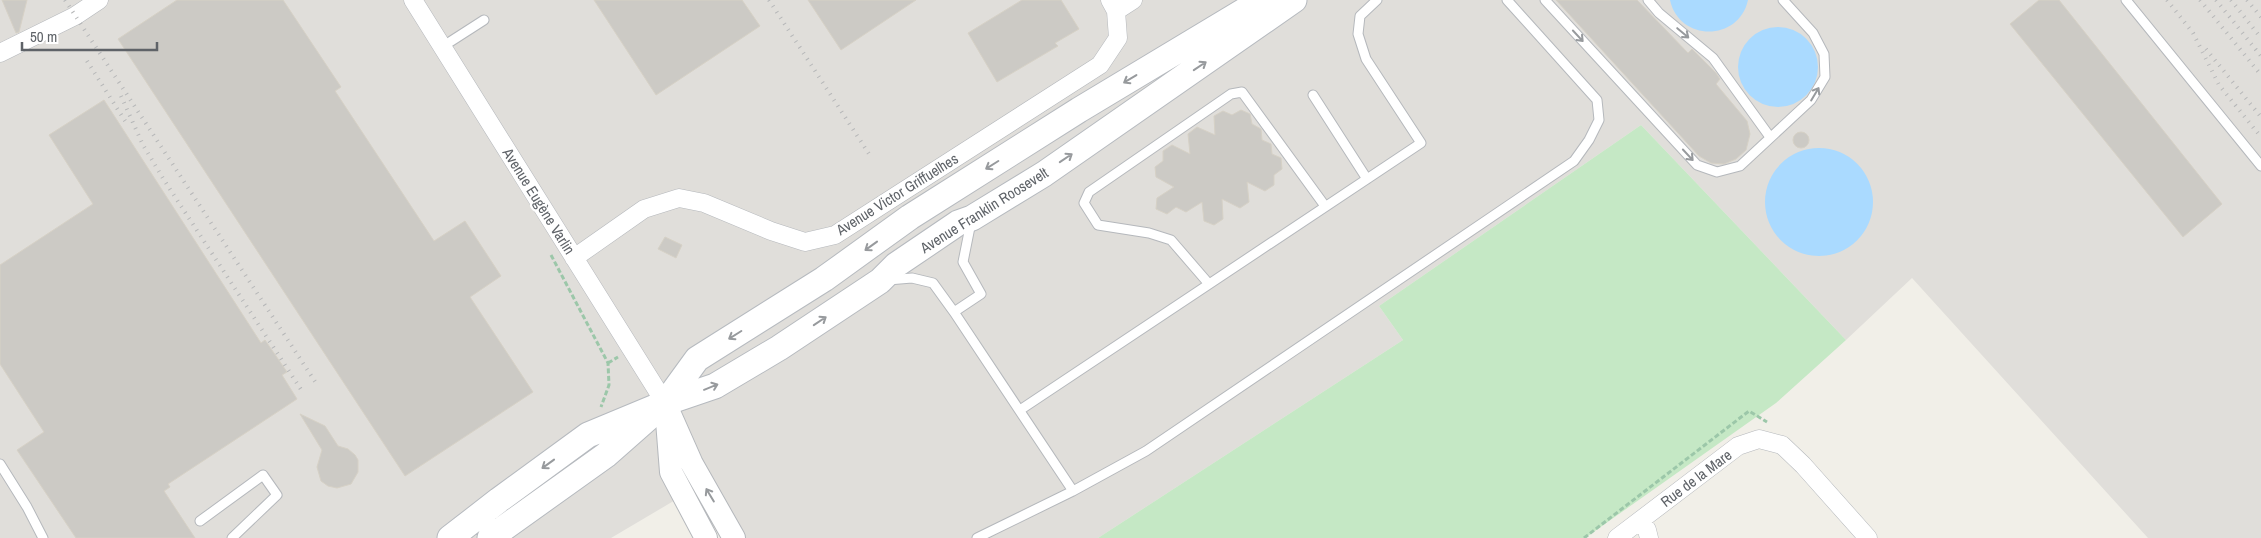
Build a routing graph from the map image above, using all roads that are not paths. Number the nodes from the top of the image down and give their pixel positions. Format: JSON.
{"nodes":[{"id":1,"x":99,"y":0,"type":"edge"},
{"id":2,"x":413,"y":0,"type":"edge"},
{"id":3,"x":1133,"y":0,"type":"edge"},
{"id":4,"x":1262,"y":0,"type":"edge"},
{"id":5,"x":1294,"y":0,"type":"edge"},
{"id":6,"x":1377,"y":0,"type":"edge"},
{"id":7,"x":1508,"y":0,"type":"edge"},
{"id":8,"x":1544,"y":0,"type":"edge"},
{"id":9,"x":1648,"y":0,"type":"edge"},
{"id":10,"x":1783,"y":0,"type":"edge"},
{"id":11,"x":2126,"y":0,"type":"edge"},
{"id":12,"x":1113,"y":5,"type":"edge"},
{"id":13,"x":484,"y":20,"type":"dead end"},
{"id":14,"x":442,"y":47,"type":"junction"},
{"id":15,"x":0,"y":53,"type":"edge"},
{"id":16,"x":1313,"y":95,"type":"dead end"},
{"id":17,"x":1770,"y":137,"type":"junction"},
{"id":18,"x":2261,"y":166,"type":"edge"},
{"id":19,"x":1367,"y":179,"type":"junction"},
{"id":20,"x":1325,"y":206,"type":"junction"},
{"id":21,"x":972,"y":218,"type":"junction"},
{"id":22,"x":574,"y":258,"type":"junction"},
{"id":23,"x":880,"y":280,"type":"junction"},
{"id":24,"x":1209,"y":284,"type":"junction"},
{"id":25,"x":954,"y":312,"type":"junction"},
{"id":26,"x":665,"y":403,"type":"junction"},
{"id":27,"x":1020,"y":410,"type":"junction"},
{"id":28,"x":0,"y":464,"type":"edge"},
{"id":29,"x":1073,"y":492,"type":"junction"},
{"id":30,"x":1641,"y":520,"type":"junction"},
{"id":31,"x":200,"y":521,"type":"dead end"},
{"id":32,"x":43,"y":538,"type":"edge"},
{"id":33,"x":232,"y":538,"type":"edge"},
{"id":34,"x":450,"y":538,"type":"edge"},
{"id":35,"x":490,"y":538,"type":"edge"},
{"id":36,"x":706,"y":538,"type":"edge"},
{"id":37,"x":734,"y":538,"type":"edge"},
{"id":38,"x":977,"y":538,"type":"edge"},
{"id":39,"x":1617,"y":538,"type":"edge"},
{"id":40,"x":1649,"y":538,"type":"edge"},
{"id":41,"x":1868,"y":538,"type":"edge"}],
"edges":[{"from":1,"to":15,"type":"street"},
{"from":2,"to":14,"type":"street","name":"Avenue Eugène Varlin"},
{"from":3,"to":12,"type":"street","name":"Avenue Victor Griffuelhes"},
{"from":4,"to":26,"type":"main road","name":"Avenue Franklin Roosevelt","one_way":true},
{"from":21,"to":5,"type":"main road","name":"Avenue Franklin Roosevelt","one_way":true},
{"from":6,"to":19,"type":"lane"},
{"from":7,"to":29,"type":"lane"},
{"from":8,"to":17,"type":"lane","one_way":true},
{"from":9,"to":17,"type":"lane","one_way":true},
{"from":17,"to":10,"type":"lane","one_way":true},
{"from":11,"to":18,"type":"lane"},
{"from":12,"to":22,"type":"street","name":"Avenue Victor Griffuelhes"},
{"from":13,"to":14,"type":"lane"},
{"from":14,"to":22,"type":"street","name":"Avenue Eugène Varlin"},
{"from":16,"to":19,"type":"lane"},
{"from":19,"to":20,"type":"lane"},
{"from":20,"to":24,"type":"lane"},
{"from":20,"to":24,"type":"lane"},
{"from":21,"to":23,"type":"main road","name":"Avenue Franklin Roosevelt"},
{"from":21,"to":25,"type":"lane"},
{"from":22,"to":26,"type":"street","name":"Avenue Eugène Varlin"},
{"from":23,"to":25,"type":"lane"},
{"from":26,"to":23,"type":"main road","name":"Avenue Franklin Roosevelt","one_way":true},
{"from":24,"to":27,"type":"lane"},
{"from":25,"to":27,"type":"lane"},
{"from":26,"to":34,"type":"main road","name":"Avenue Franklin Roosevelt","one_way":true},
{"from":26,"to":35,"type":"main road","name":"Avenue Franklin Roosevelt"},
{"from":26,"to":36,"type":"street"},
{"from":37,"to":26,"type":"street","one_way":true},
{"from":27,"to":29,"type":"lane"},
{"from":28,"to":32,"type":"lane"},
{"from":29,"to":38,"type":"lane"},
{"from":30,"to":39,"type":"street","name":"Rue de la Mare"},
{"from":30,"to":40,"type":"street"},
{"from":30,"to":41,"type":"street","name":"Rue de la Mare"},
{"from":31,"to":33,"type":"lane"}]}
